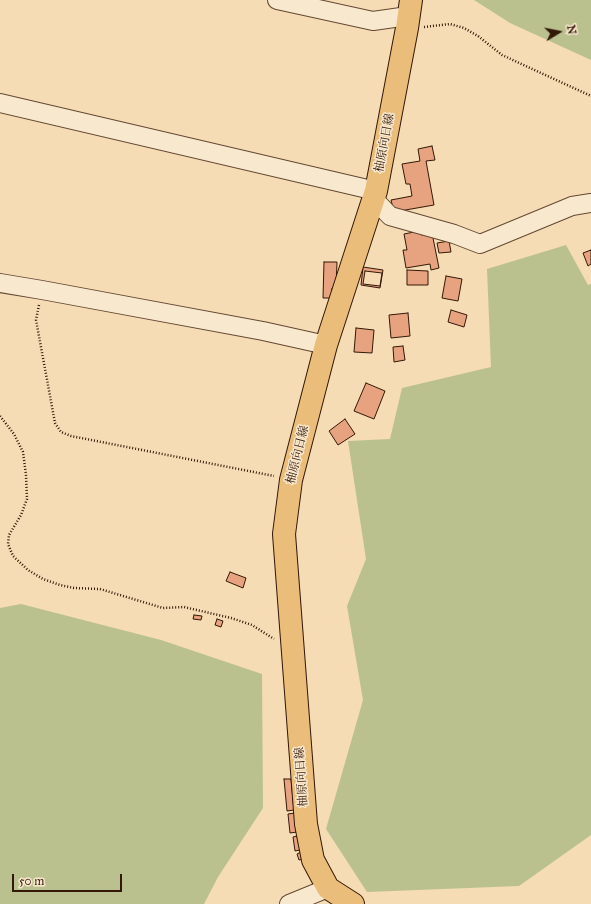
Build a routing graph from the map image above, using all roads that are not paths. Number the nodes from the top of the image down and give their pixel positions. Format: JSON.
{"nodes":[{"id":1,"x":277,"y":0,"type":"edge"},
{"id":2,"x":409,"y":15,"type":"edge"},
{"id":3,"x":0,"y":103,"type":"edge"},
{"id":4,"x":374,"y":195,"type":"junction"},
{"id":5,"x":591,"y":203,"type":"edge"},
{"id":6,"x":0,"y":283,"type":"edge"},
{"id":7,"x":326,"y":345,"type":"junction"},
{"id":8,"x":328,"y":888,"type":"junction"},
{"id":9,"x":289,"y":904,"type":"edge"},
{"id":10,"x":353,"y":904,"type":"edge"}],
"edges":[{"from":1,"to":2,"type":"street"},
{"from":2,"to":4,"type":"main road","name":"柚原向日線"},
{"from":3,"to":4,"type":"street"},
{"from":4,"to":5,"type":"street"},
{"from":4,"to":7,"type":"main road","name":"柚原向日線"},
{"from":6,"to":7,"type":"street"},
{"from":7,"to":8,"type":"main road","name":"柚原向日線"},
{"from":8,"to":9,"type":"street"},
{"from":8,"to":10,"type":"main road","name":"柚原向日線"}]}
